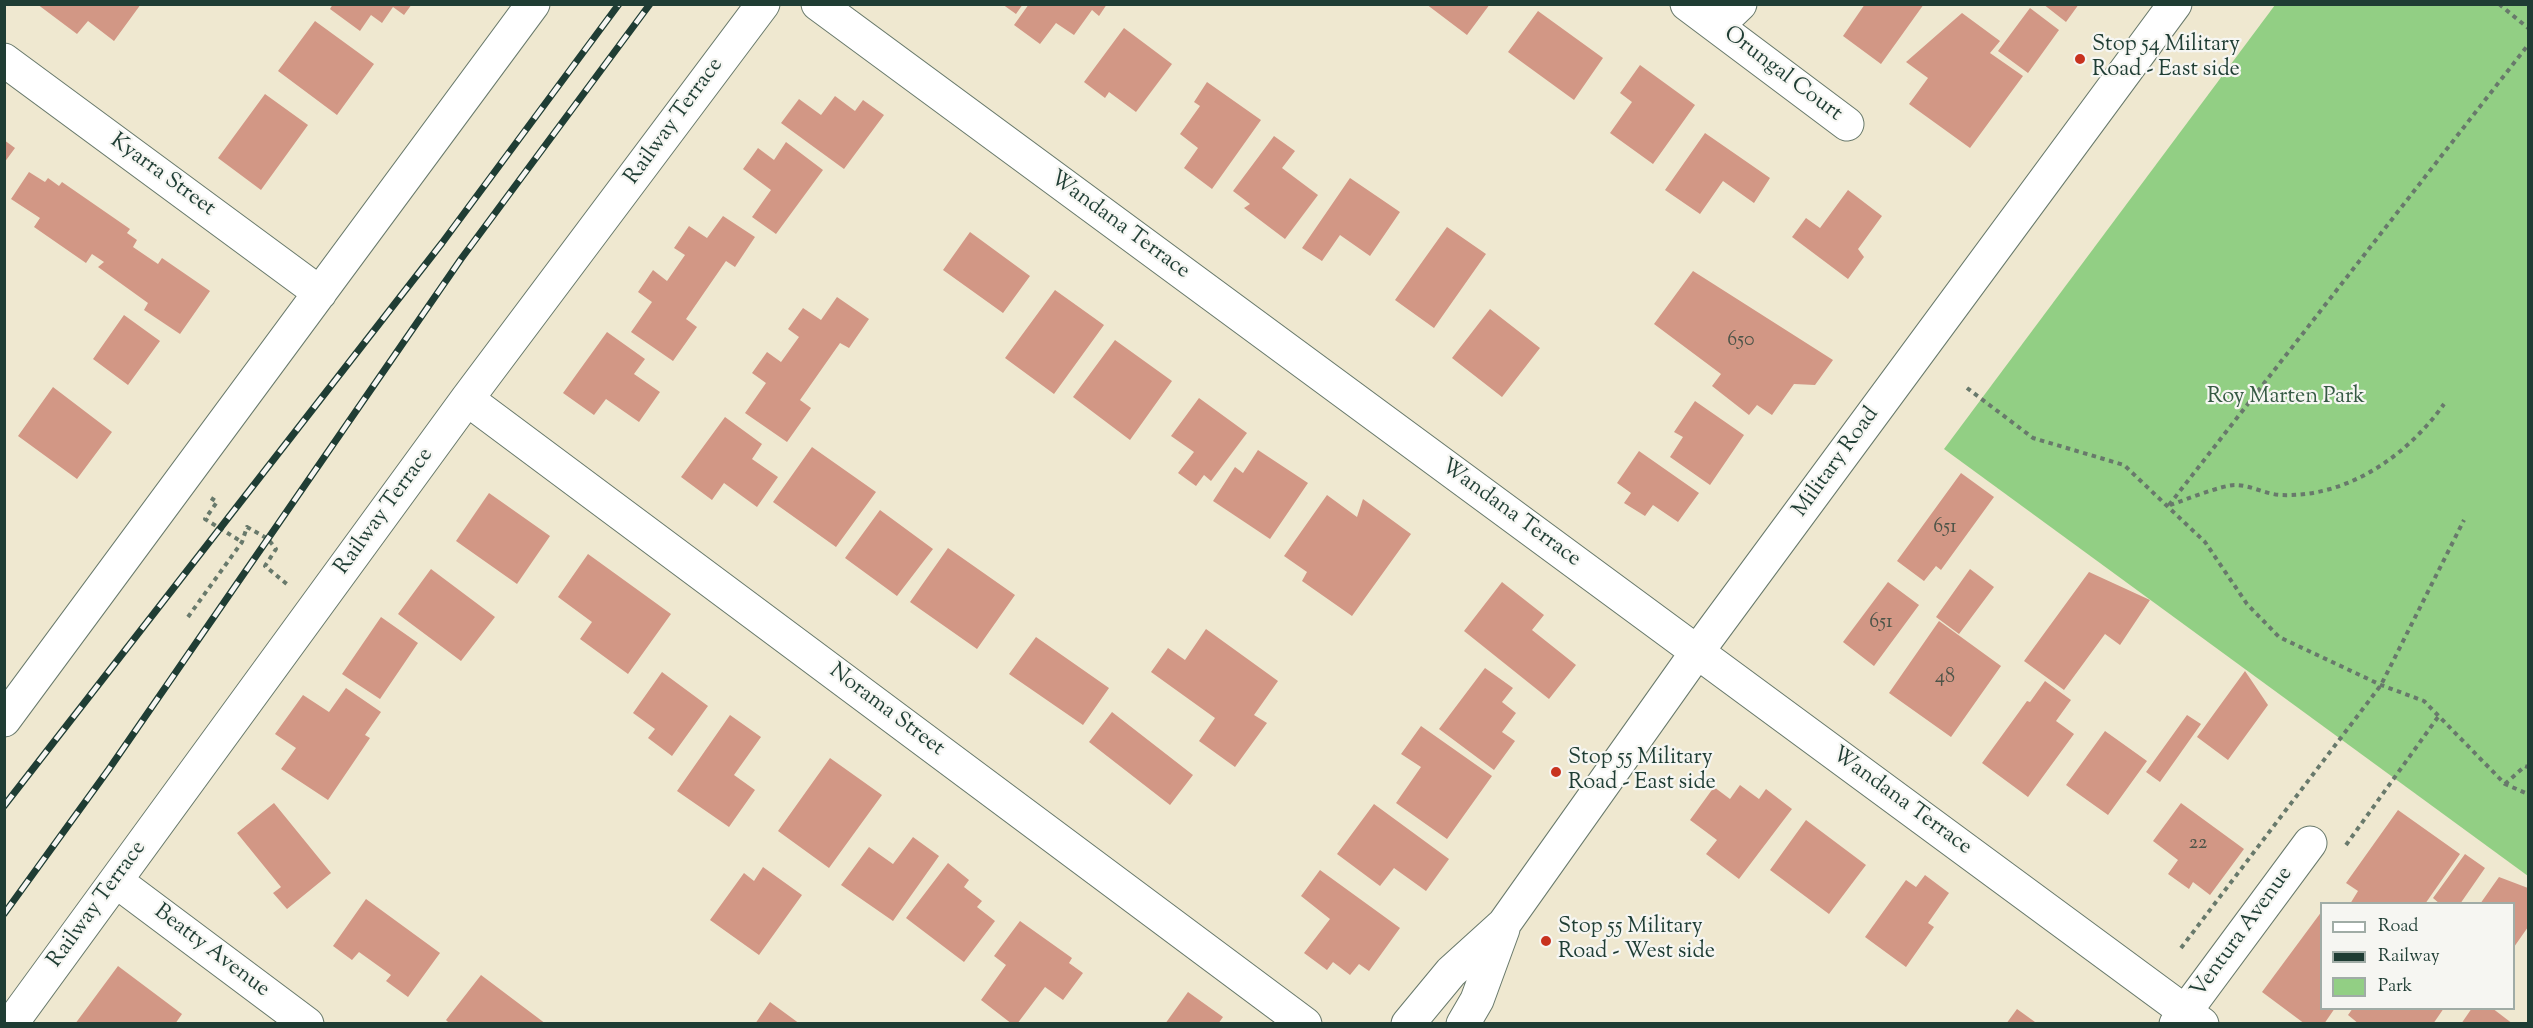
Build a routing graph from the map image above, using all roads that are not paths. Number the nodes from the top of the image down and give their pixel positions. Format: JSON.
{"nodes":[{"id":1,"x":533,"y":4,"type":"edge"},
{"id":2,"x":763,"y":4,"type":"edge"},
{"id":3,"x":818,"y":4,"type":"edge"},
{"id":4,"x":1687,"y":4,"type":"edge"},
{"id":5,"x":1740,"y":4,"type":"edge"},
{"id":6,"x":2175,"y":4,"type":"edge"},
{"id":7,"x":1717,"y":26,"type":"junction"},
{"id":8,"x":4,"y":60,"type":"edge"},
{"id":9,"x":1847,"y":124,"type":"dead end"},
{"id":10,"x":320,"y":293,"type":"junction"},
{"id":11,"x":467,"y":399,"type":"junction"},
{"id":12,"x":1697,"y":652,"type":"junction"},
{"id":13,"x":4,"y":720,"type":"edge"},
{"id":14,"x":2310,"y":843,"type":"dead end"},
{"id":15,"x":116,"y":880,"type":"junction"},
{"id":16,"x":1504,"y":924,"type":"junction"},
{"id":17,"x":2188,"y":1019,"type":"edge"},
{"id":18,"x":11,"y":1023,"type":"edge"},
{"id":19,"x":307,"y":1023,"type":"edge"},
{"id":20,"x":1305,"y":1023,"type":"edge"},
{"id":21,"x":1408,"y":1023,"type":"edge"},
{"id":22,"x":1463,"y":1023,"type":"edge"}],
"edges":[{"from":1,"to":10,"type":"street"},
{"from":2,"to":11,"type":"street","name":"Railway Terrace"},
{"from":3,"to":12,"type":"street","name":"Wandana Terrace"},
{"from":4,"to":7,"type":"street","name":"Orungal Court"},
{"from":5,"to":7,"type":"street"},
{"from":6,"to":12,"type":"street","name":"Military Road"},
{"from":7,"to":9,"type":"street","name":"Orungal Court"},
{"from":8,"to":10,"type":"street","name":"Kyarra Street"},
{"from":10,"to":13,"type":"street"},
{"from":11,"to":15,"type":"street","name":"Railway Terrace"},
{"from":11,"to":20,"type":"street","name":"Norama Street"},
{"from":12,"to":16,"type":"street","name":"Military Road"},
{"from":12,"to":17,"type":"street","name":"Wandana Terrace"},
{"from":14,"to":17,"type":"street","name":"Ventura Avenue"},
{"from":15,"to":18,"type":"street","name":"Railway Terrace"},
{"from":15,"to":19,"type":"street","name":"Beatty Avenue"},
{"from":16,"to":21,"type":"street","name":"Military Road"},
{"from":16,"to":22,"type":"street","name":"Military Road"}]}
